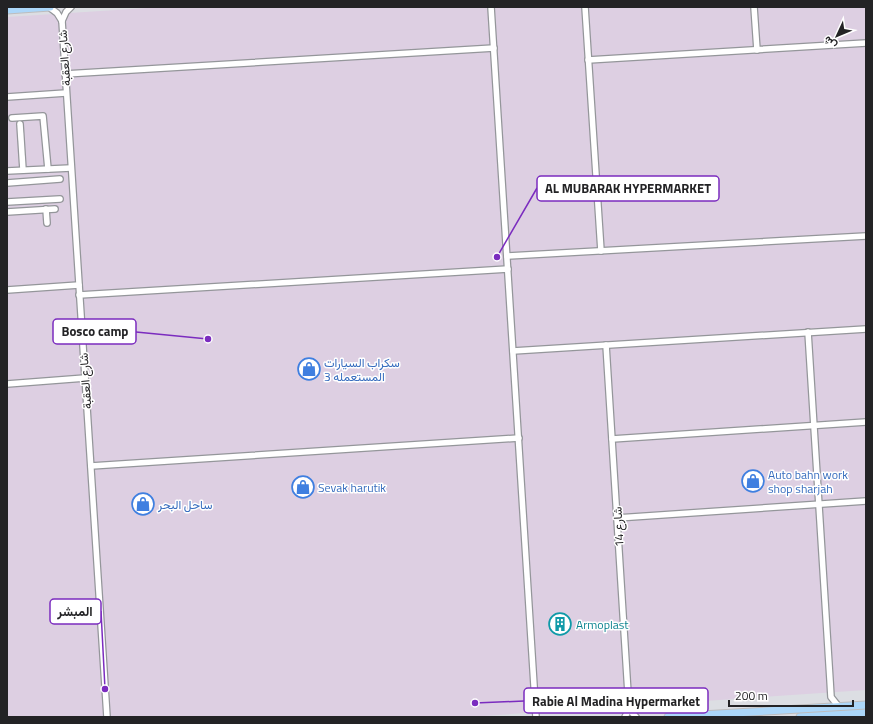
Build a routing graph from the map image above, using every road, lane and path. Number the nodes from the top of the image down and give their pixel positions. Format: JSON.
{"nodes":[{"id":1,"x":49,"y":7,"type":"edge"},
{"id":2,"x":71,"y":7,"type":"edge"},
{"id":3,"x":491,"y":7,"type":"edge"},
{"id":4,"x":585,"y":7,"type":"edge"},
{"id":5,"x":754,"y":7,"type":"edge"},
{"id":6,"x":7,"y":10,"type":"edge"},
{"id":7,"x":62,"y":21,"type":"junction"},
{"id":8,"x":866,"y":43,"type":"edge"},
{"id":9,"x":494,"y":48,"type":"junction"},
{"id":10,"x":757,"y":50,"type":"junction"},
{"id":11,"x":588,"y":60,"type":"junction"},
{"id":12,"x":65,"y":74,"type":"junction"},
{"id":13,"x":66,"y":93,"type":"junction"},
{"id":14,"x":7,"y":97,"type":"edge"},
{"id":15,"x":12,"y":118,"type":"dead end"},
{"id":16,"x":20,"y":124,"type":"dead end"},
{"id":17,"x":71,"y":168,"type":"junction"},
{"id":18,"x":48,"y":169,"type":"junction"},
{"id":19,"x":23,"y":170,"type":"junction"},
{"id":20,"x":34,"y":170,"type":"junction"},
{"id":21,"x":7,"y":171,"type":"edge"},
{"id":22,"x":60,"y":179,"type":"dead end"},
{"id":23,"x":35,"y":181,"type":"junction"},
{"id":24,"x":7,"y":183,"type":"edge"},
{"id":25,"x":60,"y":198,"type":"dead end"},
{"id":26,"x":37,"y":200,"type":"junction"},
{"id":27,"x":7,"y":202,"type":"edge"},
{"id":28,"x":46,"y":209,"type":"junction"},
{"id":29,"x":55,"y":209,"type":"dead end"},
{"id":30,"x":37,"y":210,"type":"junction"},
{"id":31,"x":7,"y":212,"type":"edge"},
{"id":32,"x":47,"y":223,"type":"dead end"},
{"id":33,"x":866,"y":236,"type":"edge"},
{"id":34,"x":600,"y":251,"type":"junction"},
{"id":35,"x":507,"y":256,"type":"junction"},
{"id":36,"x":508,"y":269,"type":"junction"},
{"id":37,"x":79,"y":285,"type":"junction"},
{"id":38,"x":7,"y":290,"type":"edge"},
{"id":39,"x":79,"y":295,"type":"junction"},
{"id":40,"x":866,"y":329,"type":"edge"},
{"id":41,"x":808,"y":332,"type":"junction"},
{"id":42,"x":606,"y":345,"type":"junction"},
{"id":43,"x":513,"y":351,"type":"junction"},
{"id":44,"x":85,"y":378,"type":"junction"},
{"id":45,"x":7,"y":384,"type":"edge"},
{"id":46,"x":866,"y":422,"type":"edge"},
{"id":47,"x":814,"y":425,"type":"junction"},
{"id":48,"x":519,"y":438,"type":"junction"},
{"id":49,"x":612,"y":438,"type":"junction"},
{"id":50,"x":90,"y":466,"type":"junction"},
{"id":51,"x":866,"y":501,"type":"edge"},
{"id":52,"x":819,"y":504,"type":"junction"},
{"id":53,"x":617,"y":518,"type":"junction"},
{"id":54,"x":831,"y":697,"type":"junction"},
{"id":55,"x":866,"y":705,"type":"edge"},
{"id":56,"x":839,"y":707,"type":"junction"},
{"id":57,"x":629,"y":708,"type":"junction"},
{"id":58,"x":824,"y":708,"type":"junction"},
{"id":59,"x":866,"y":713,"type":"edge"},
{"id":60,"x":536,"y":716,"type":"edge"},
{"id":61,"x":107,"y":717,"type":"edge"},
{"id":62,"x":625,"y":717,"type":"edge"},
{"id":63,"x":636,"y":717,"type":"edge"},
{"id":64,"x":668,"y":717,"type":"edge"},
{"id":65,"x":800,"y":717,"type":"edge"}],
"edges":[{"from":1,"to":6,"type":"main road"},
{"from":1,"to":7,"type":"street","name":"شارع العقبة"},
{"from":2,"to":7,"type":"street","name":"شارع العقبة"},
{"from":3,"to":9,"type":"street"},
{"from":4,"to":11,"type":"street"},
{"from":5,"to":10,"type":"street"},
{"from":7,"to":12,"type":"street","name":"شارع العقبة"},
{"from":8,"to":10,"type":"street"},
{"from":9,"to":12,"type":"street"},
{"from":9,"to":35,"type":"street"},
{"from":10,"to":11,"type":"street"},
{"from":11,"to":34,"type":"street"},
{"from":12,"to":13,"type":"street","name":"شارع العقبة"},
{"from":13,"to":14,"type":"street"},
{"from":13,"to":17,"type":"street","name":"شارع العقبة"},
{"from":15,"to":18,"type":"street"},
{"from":16,"to":19,"type":"street"},
{"from":17,"to":18,"type":"street"},
{"from":17,"to":37,"type":"street","name":"شارع العقبة"},
{"from":18,"to":20,"type":"street"},
{"from":19,"to":20,"type":"street"},
{"from":19,"to":21,"type":"street"},
{"from":20,"to":23,"type":"street"},
{"from":22,"to":23,"type":"street"},
{"from":23,"to":24,"type":"street"},
{"from":25,"to":26,"type":"street"},
{"from":26,"to":27,"type":"street"},
{"from":26,"to":30,"type":"street"},
{"from":28,"to":29,"type":"street"},
{"from":28,"to":30,"type":"street"},
{"from":28,"to":32,"type":"street"},
{"from":30,"to":31,"type":"street"},
{"from":33,"to":34,"type":"street"},
{"from":34,"to":35,"type":"street"},
{"from":35,"to":36,"type":"street"},
{"from":36,"to":39,"type":"street"},
{"from":36,"to":43,"type":"street"},
{"from":37,"to":38,"type":"street"},
{"from":37,"to":39,"type":"street","name":"شارع العقبة"},
{"from":39,"to":44,"type":"street","name":"شارع العقبة"},
{"from":40,"to":41,"type":"street"},
{"from":41,"to":42,"type":"street"},
{"from":41,"to":47,"type":"street"},
{"from":42,"to":43,"type":"street"},
{"from":42,"to":49,"type":"street","name":"شارع 14"},
{"from":43,"to":48,"type":"street"},
{"from":44,"to":45,"type":"street"},
{"from":44,"to":50,"type":"street","name":"شارع العقبة"},
{"from":46,"to":47,"type":"street"},
{"from":47,"to":49,"type":"street"},
{"from":47,"to":52,"type":"street"},
{"from":48,"to":50,"type":"street"},
{"from":48,"to":60,"type":"street"},
{"from":49,"to":53,"type":"street","name":"شارع 14"},
{"from":50,"to":61,"type":"street","name":"شارع العقبة"},
{"from":51,"to":52,"type":"street"},
{"from":52,"to":53,"type":"street"},
{"from":52,"to":54,"type":"street"},
{"from":53,"to":57,"type":"street","name":"شارع 14"},
{"from":54,"to":56,"type":"street"},
{"from":54,"to":58,"type":"street"},
{"from":55,"to":56,"type":"main road"},
{"from":56,"to":58,"type":"main road"},
{"from":57,"to":62,"type":"street","name":"شارع 14"},
{"from":57,"to":63,"type":"street"},
{"from":58,"to":64,"type":"main road"},
{"from":59,"to":65,"type":"main road"}]}
